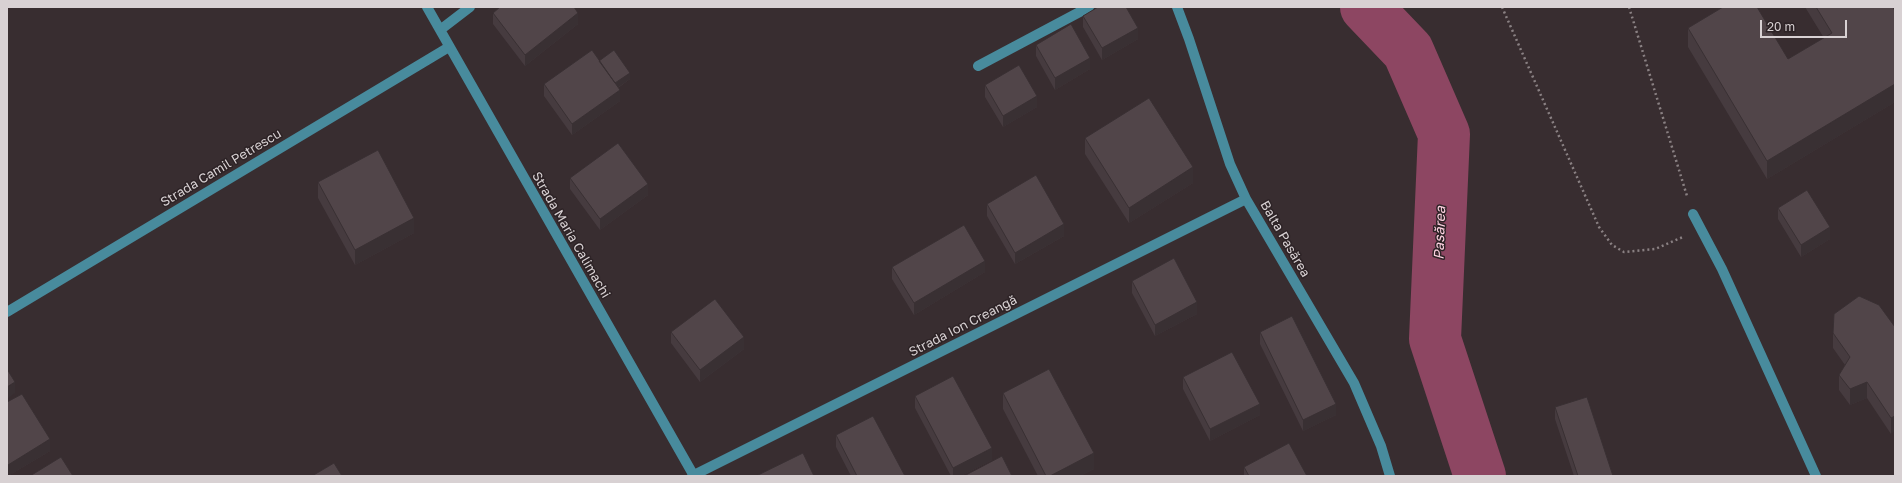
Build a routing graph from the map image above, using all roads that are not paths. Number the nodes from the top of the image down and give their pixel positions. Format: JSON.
{"nodes":[{"id":1,"x":427,"y":7,"type":"edge"},
{"id":2,"x":470,"y":7,"type":"edge"},
{"id":3,"x":1089,"y":7,"type":"edge"},
{"id":4,"x":1177,"y":7,"type":"edge"},
{"id":5,"x":440,"y":30,"type":"junction"},
{"id":6,"x":449,"y":48,"type":"junction"},
{"id":7,"x":978,"y":66,"type":"dead end"},
{"id":8,"x":1246,"y":199,"type":"junction"},
{"id":9,"x":1693,"y":214,"type":"road end"},
{"id":10,"x":7,"y":312,"type":"edge"},
{"id":11,"x":693,"y":476,"type":"edge"},
{"id":12,"x":1390,"y":476,"type":"edge"},
{"id":13,"x":1816,"y":476,"type":"edge"}],
"edges":[{"from":1,"to":5,"type":"street","name":"Strada Maria Calimachi"},
{"from":2,"to":5,"type":"street"},
{"from":3,"to":7,"type":"street"},
{"from":4,"to":8,"type":"street","name":"Balta Pasărea"},
{"from":5,"to":6,"type":"street","name":"Strada Maria Calimachi"},
{"from":6,"to":10,"type":"street","name":"Strada Camil Petrescu"},
{"from":6,"to":11,"type":"street","name":"Strada Maria Calimachi"},
{"from":8,"to":11,"type":"street","name":"Strada Ion Creangă"},
{"from":8,"to":12,"type":"street","name":"Balta Pasărea"},
{"from":9,"to":13,"type":"street"}]}
